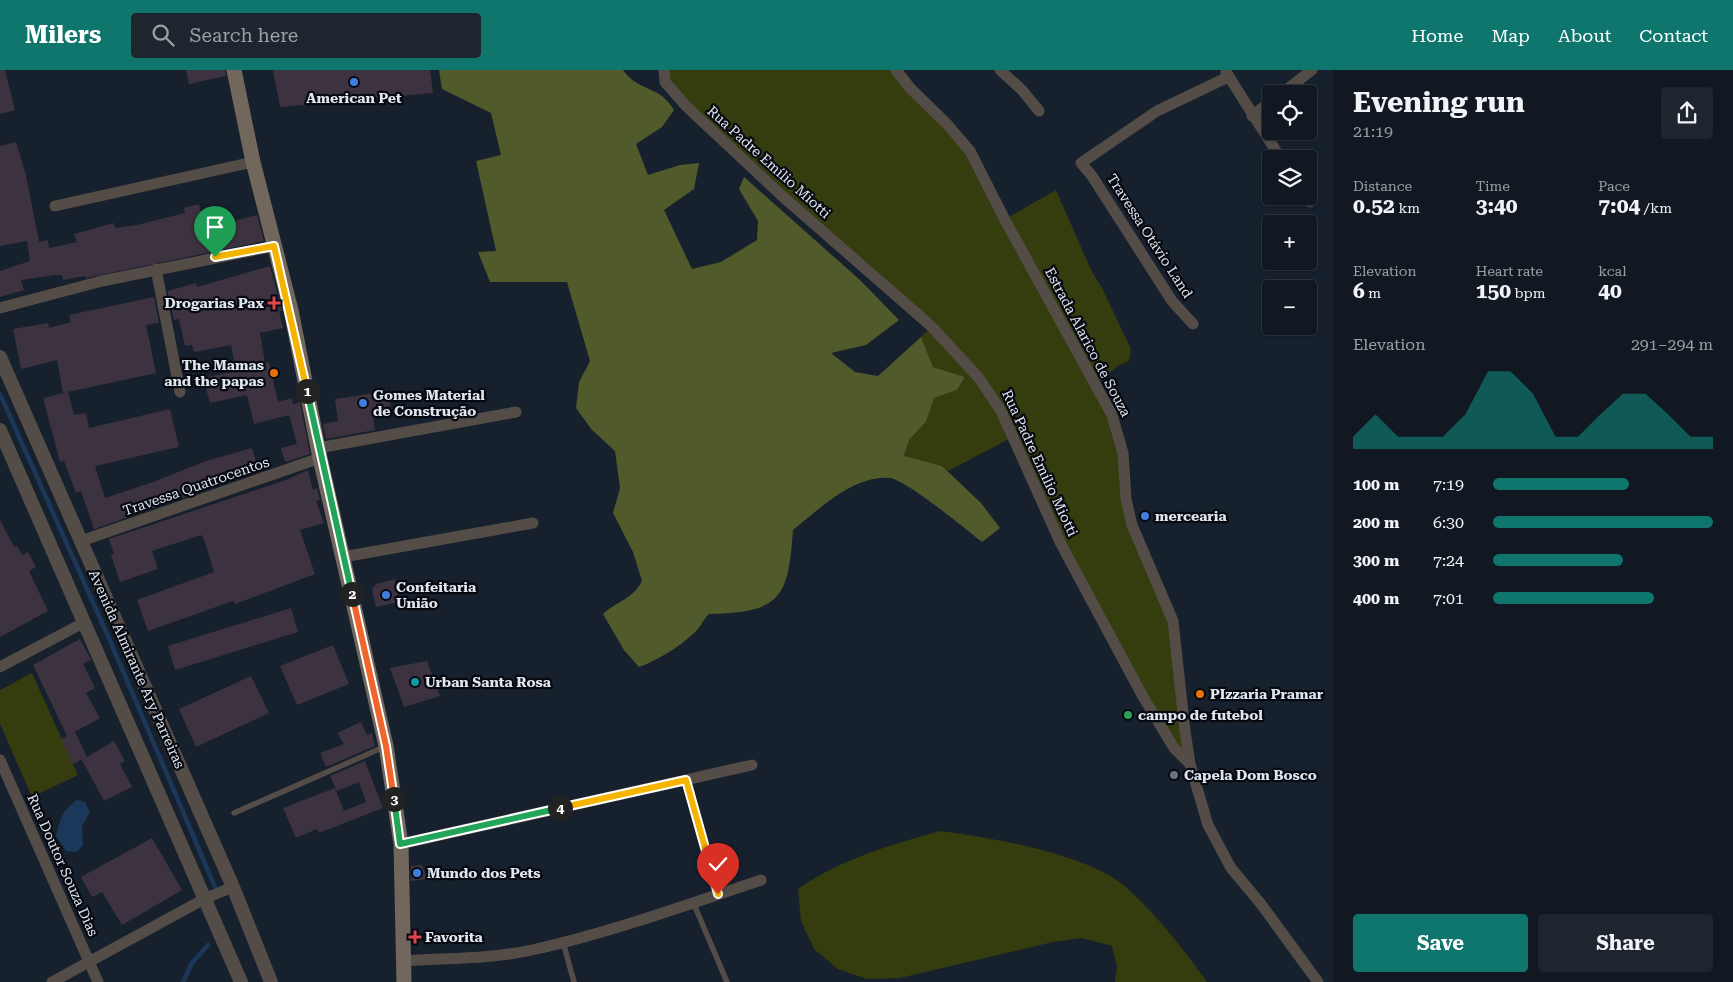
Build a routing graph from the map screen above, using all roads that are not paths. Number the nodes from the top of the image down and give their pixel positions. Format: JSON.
{"nodes":[{"id":1,"x":234,"y":70,"type":"edge"},
{"id":2,"x":664,"y":70,"type":"edge"},
{"id":3,"x":896,"y":70,"type":"edge"},
{"id":4,"x":1000,"y":70,"type":"edge"},
{"id":5,"x":1312,"y":70,"type":"edge"},
{"id":6,"x":1227,"y":74,"type":"edge"},
{"id":7,"x":1293,"y":85,"type":"edge"},
{"id":8,"x":1262,"y":108,"type":"edge"},
{"id":9,"x":1039,"y":111,"type":"dead end"},
{"id":10,"x":1252,"y":116,"type":"junction"},
{"id":11,"x":1275,"y":150,"type":"edge"},
{"id":12,"x":253,"y":162,"type":"junction"},
{"id":13,"x":55,"y":206,"type":"dead end"},
{"id":14,"x":274,"y":246,"type":"junction"},
{"id":15,"x":156,"y":269,"type":"junction"},
{"id":16,"x":0,"y":308,"type":"edge"},
{"id":17,"x":1193,"y":324,"type":"dead end"},
{"id":18,"x":0,"y":357,"type":"edge"},
{"id":19,"x":180,"y":392,"type":"dead end"},
{"id":20,"x":516,"y":412,"type":"dead end"},
{"id":21,"x":0,"y":430,"type":"edge"},
{"id":22,"x":319,"y":453,"type":"junction"},
{"id":23,"x":533,"y":523,"type":"dead end"},
{"id":24,"x":81,"y":541,"type":"junction"},
{"id":25,"x":344,"y":557,"type":"junction"},
{"id":26,"x":85,"y":622,"type":"junction"},
{"id":27,"x":0,"y":667,"type":"edge"},
{"id":28,"x":386,"y":746,"type":"junction"},
{"id":29,"x":0,"y":760,"type":"edge"},
{"id":30,"x":1190,"y":764,"type":"junction"},
{"id":31,"x":752,"y":765,"type":"dead end"},
{"id":32,"x":686,"y":780,"type":"junction"},
{"id":33,"x":234,"y":813,"type":"dead end"},
{"id":34,"x":400,"y":844,"type":"junction"},
{"id":35,"x":761,"y":880,"type":"dead end"},
{"id":36,"x":233,"y":887,"type":"junction"},
{"id":37,"x":718,"y":894,"type":"junction"},
{"id":38,"x":206,"y":898,"type":"junction"},
{"id":39,"x":693,"y":902,"type":"junction"},
{"id":40,"x":562,"y":942,"type":"junction"},
{"id":41,"x":90,"y":962,"type":"junction"},
{"id":42,"x":404,"y":962,"type":"junction"},
{"id":43,"x":52,"y":982,"type":"edge"},
{"id":44,"x":98,"y":982,"type":"edge"},
{"id":45,"x":241,"y":982,"type":"edge"},
{"id":46,"x":271,"y":982,"type":"edge"},
{"id":47,"x":404,"y":982,"type":"edge"},
{"id":48,"x":574,"y":982,"type":"edge"},
{"id":49,"x":727,"y":982,"type":"edge"},
{"id":50,"x":1318,"y":982,"type":"edge"}],
"edges":[{"from":1,"to":12,"type":"main road"},
{"from":2,"to":30,"type":"street","name":"Rua Padre Emílio Miotti"},
{"from":3,"to":30,"type":"street","name":"Estrada Alarico de Souza"},
{"from":4,"to":9,"type":"street"},
{"from":5,"to":7,"type":"street"},
{"from":6,"to":10,"type":"street"},
{"from":6,"to":17,"type":"street","name":"Travessa Otávio Land"},
{"from":8,"to":10,"type":"street"},
{"from":10,"to":11,"type":"street"},
{"from":12,"to":13,"type":"street"},
{"from":12,"to":14,"type":"main road"},
{"from":14,"to":15,"type":"street"},
{"from":14,"to":22,"type":"main road"},
{"from":15,"to":16,"type":"street"},
{"from":15,"to":19,"type":"street"},
{"from":18,"to":24,"type":"street","name":"Avenida Almirante Ary Parreiras"},
{"from":20,"to":22,"type":"street","name":"Travessa Quatrocentos"},
{"from":21,"to":26,"type":"street","name":"Avenida Almirante Ary Parreiras"},
{"from":22,"to":24,"type":"street","name":"Travessa Quatrocentos"},
{"from":22,"to":25,"type":"main road"},
{"from":23,"to":25,"type":"street"},
{"from":24,"to":36,"type":"street","name":"Avenida Almirante Ary Parreiras"},
{"from":25,"to":28,"type":"main road"},
{"from":26,"to":27,"type":"street"},
{"from":26,"to":38,"type":"street","name":"Avenida Almirante Ary Parreiras"},
{"from":28,"to":33,"type":"lane"},
{"from":28,"to":34,"type":"main road"},
{"from":29,"to":41,"type":"street","name":"Rua Doutor Souza Dias"},
{"from":30,"to":50,"type":"street","name":"Estrada Alarico de Souza"},
{"from":31,"to":32,"type":"street"},
{"from":32,"to":34,"type":"street"},
{"from":32,"to":37,"type":"lane"},
{"from":34,"to":42,"type":"main road"},
{"from":35,"to":37,"type":"street"},
{"from":36,"to":38,"type":"street"},
{"from":36,"to":46,"type":"street","name":"Avenida Almirante Ary Parreiras"},
{"from":37,"to":39,"type":"street"},
{"from":38,"to":41,"type":"street"},
{"from":38,"to":45,"type":"street","name":"Avenida Almirante Ary Parreiras"},
{"from":39,"to":40,"type":"street"},
{"from":39,"to":49,"type":"lane"},
{"from":40,"to":42,"type":"street"},
{"from":40,"to":48,"type":"lane"},
{"from":41,"to":43,"type":"street"},
{"from":41,"to":44,"type":"street","name":"Rua Doutor Souza Dias"},
{"from":42,"to":47,"type":"main road"}]}
